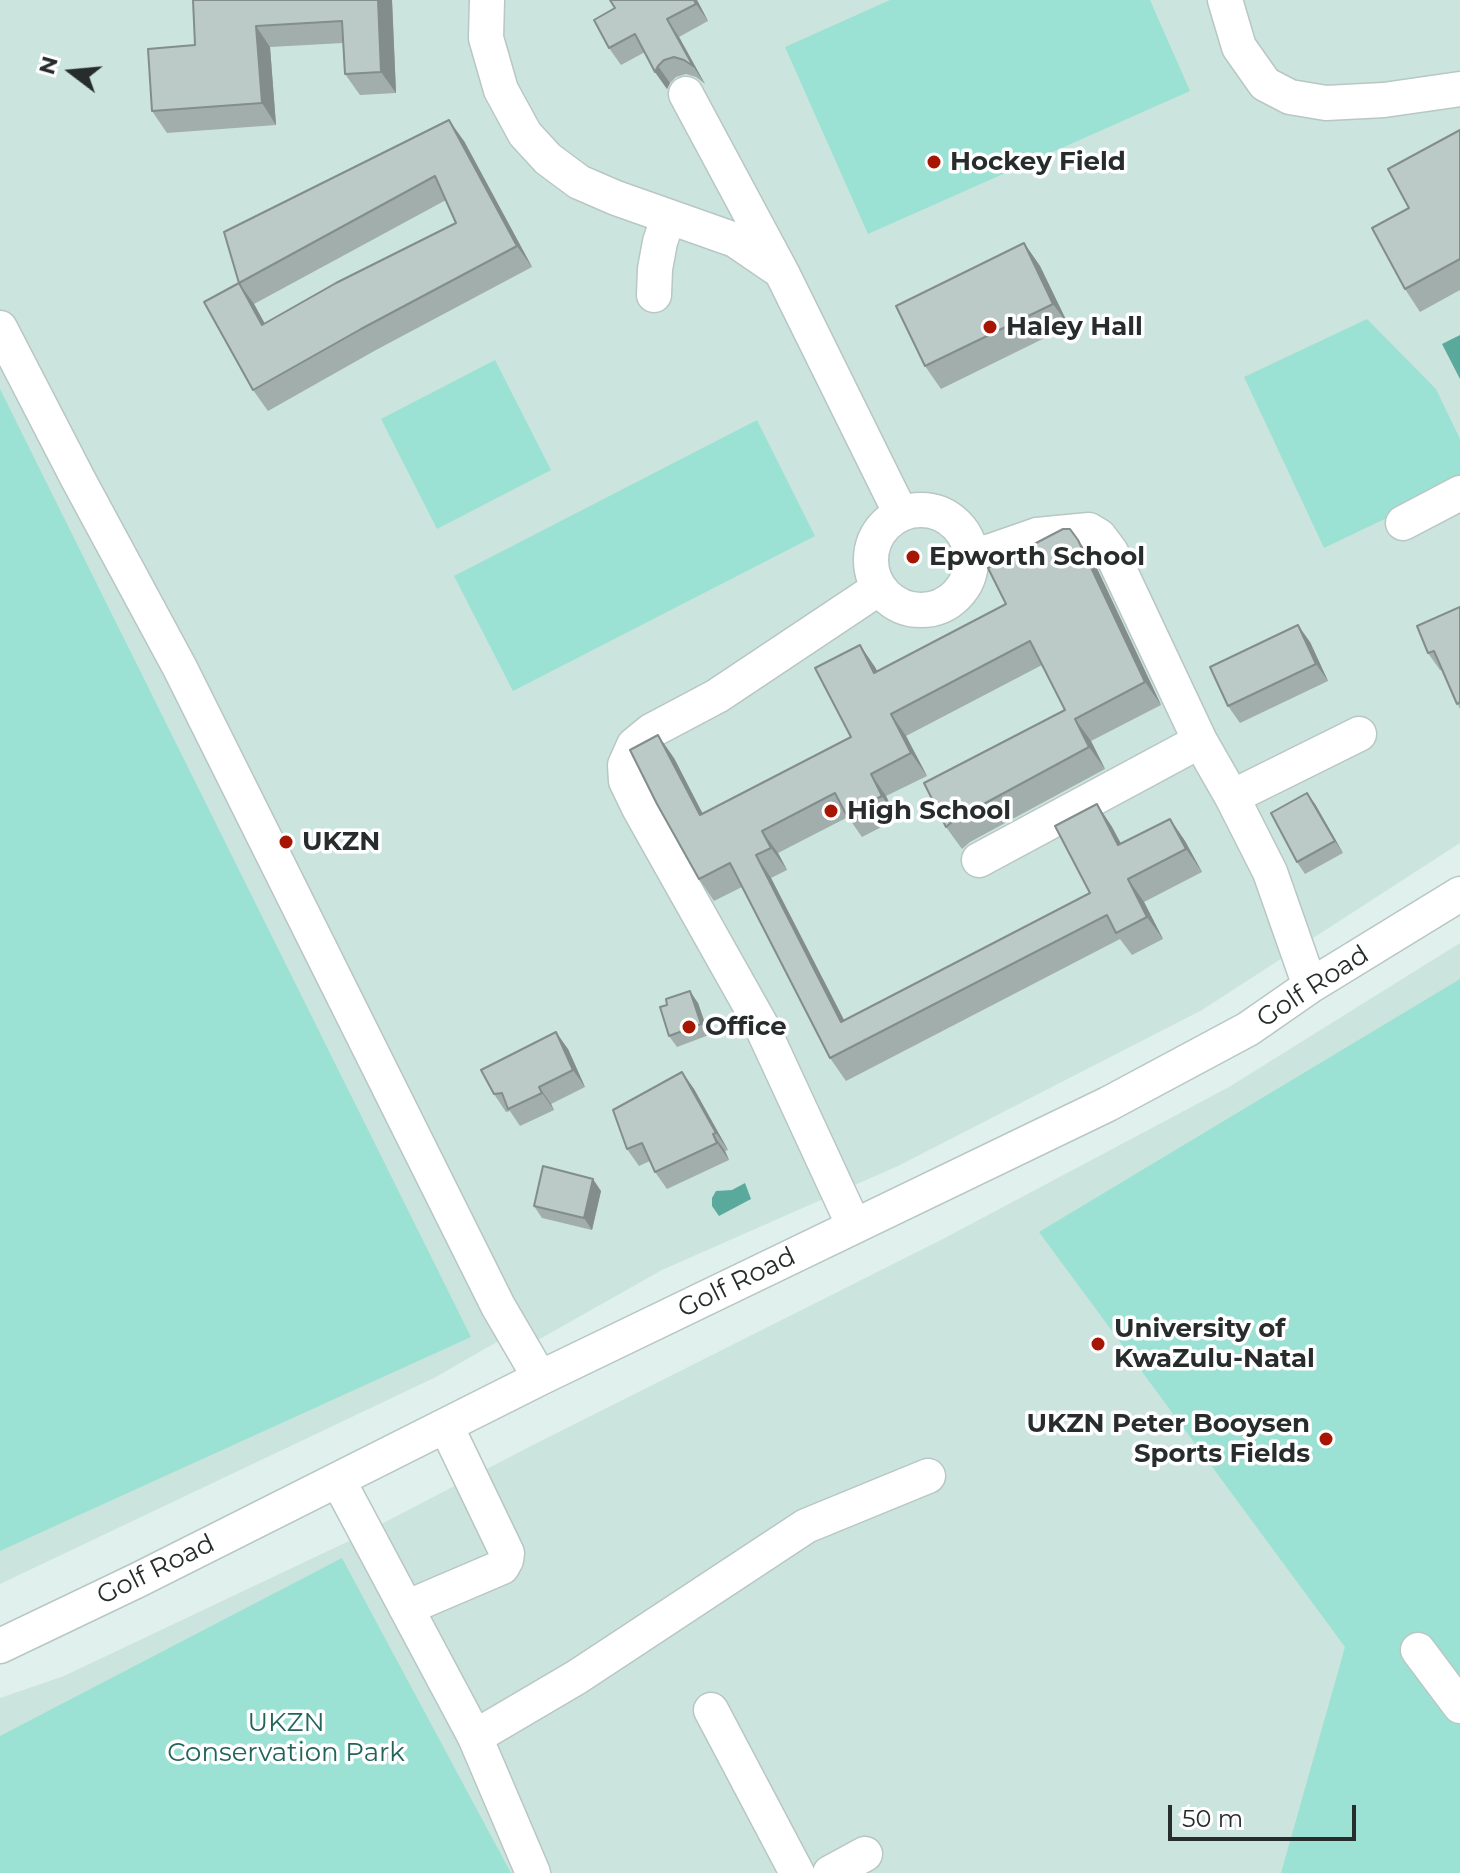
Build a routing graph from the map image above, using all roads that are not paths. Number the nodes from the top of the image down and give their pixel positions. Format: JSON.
{"nodes":[{"id":1,"x":487,"y":0,"type":"edge"},
{"id":2,"x":1225,"y":0,"type":"edge"},
{"id":3,"x":1460,"y":89,"type":"edge"},
{"id":4,"x":686,"y":94,"type":"dead end"},
{"id":5,"x":668,"y":218,"type":"junction"},
{"id":6,"x":782,"y":273,"type":"junction"},
{"id":7,"x":654,"y":295,"type":"dead end"},
{"id":8,"x":0,"y":328,"type":"edge"},
{"id":9,"x":1460,"y":493,"type":"edge"},
{"id":10,"x":901,"y":514,"type":"junction"},
{"id":11,"x":1403,"y":523,"type":"dead end"},
{"id":12,"x":971,"y":556,"type":"junction"},
{"id":13,"x":879,"y":588,"type":"junction"},
{"id":14,"x":1359,"y":734,"type":"dead end"},
{"id":15,"x":1200,"y":741,"type":"junction"},
{"id":16,"x":1232,"y":797,"type":"junction"},
{"id":17,"x":979,"y":860,"type":"dead end"},
{"id":18,"x":1460,"y":894,"type":"edge"},
{"id":19,"x":1310,"y":986,"type":"junction"},
{"id":20,"x":854,"y":1226,"type":"junction"},
{"id":21,"x":540,"y":1378,"type":"junction"},
{"id":22,"x":446,"y":1426,"type":"junction"},
{"id":23,"x":928,"y":1476,"type":"dead end"},
{"id":24,"x":338,"y":1480,"type":"junction"},
{"id":25,"x":406,"y":1608,"type":"junction"},
{"id":26,"x":0,"y":1646,"type":"edge"},
{"id":27,"x":1418,"y":1650,"type":"dead end"},
{"id":28,"x":1460,"y":1706,"type":"edge"},
{"id":29,"x":711,"y":1710,"type":"dead end"},
{"id":30,"x":475,"y":1737,"type":"junction"},
{"id":31,"x":865,"y":1854,"type":"dead end"},
{"id":32,"x":533,"y":1873,"type":"edge"},
{"id":33,"x":797,"y":1873,"type":"edge"},
{"id":34,"x":830,"y":1873,"type":"edge"}],
"edges":[{"from":1,"to":5,"type":"street"},
{"from":2,"to":3,"type":"street"},
{"from":4,"to":6,"type":"street"},
{"from":5,"to":6,"type":"street"},
{"from":5,"to":7,"type":"street"},
{"from":6,"to":10,"type":"street"},
{"from":8,"to":21,"type":"street"},
{"from":9,"to":11,"type":"street"},
{"from":10,"to":12,"type":"street"},
{"from":10,"to":13,"type":"street"},
{"from":12,"to":13,"type":"street"},
{"from":12,"to":15,"type":"street"},
{"from":13,"to":20,"type":"street"},
{"from":14,"to":16,"type":"street"},
{"from":15,"to":16,"type":"street"},
{"from":15,"to":17,"type":"street"},
{"from":16,"to":19,"type":"street"},
{"from":18,"to":19,"type":"street","name":"Golf Road"},
{"from":19,"to":20,"type":"street","name":"Golf Road"},
{"from":20,"to":21,"type":"street","name":"Golf Road"},
{"from":21,"to":22,"type":"street","name":"Golf Road"},
{"from":22,"to":24,"type":"street","name":"Golf Road"},
{"from":22,"to":25,"type":"street"},
{"from":23,"to":30,"type":"street"},
{"from":24,"to":25,"type":"street"},
{"from":24,"to":26,"type":"street","name":"Golf Road"},
{"from":25,"to":30,"type":"street"},
{"from":27,"to":28,"type":"street"},
{"from":29,"to":33,"type":"street"},
{"from":30,"to":32,"type":"street"},
{"from":31,"to":34,"type":"street"}]}
